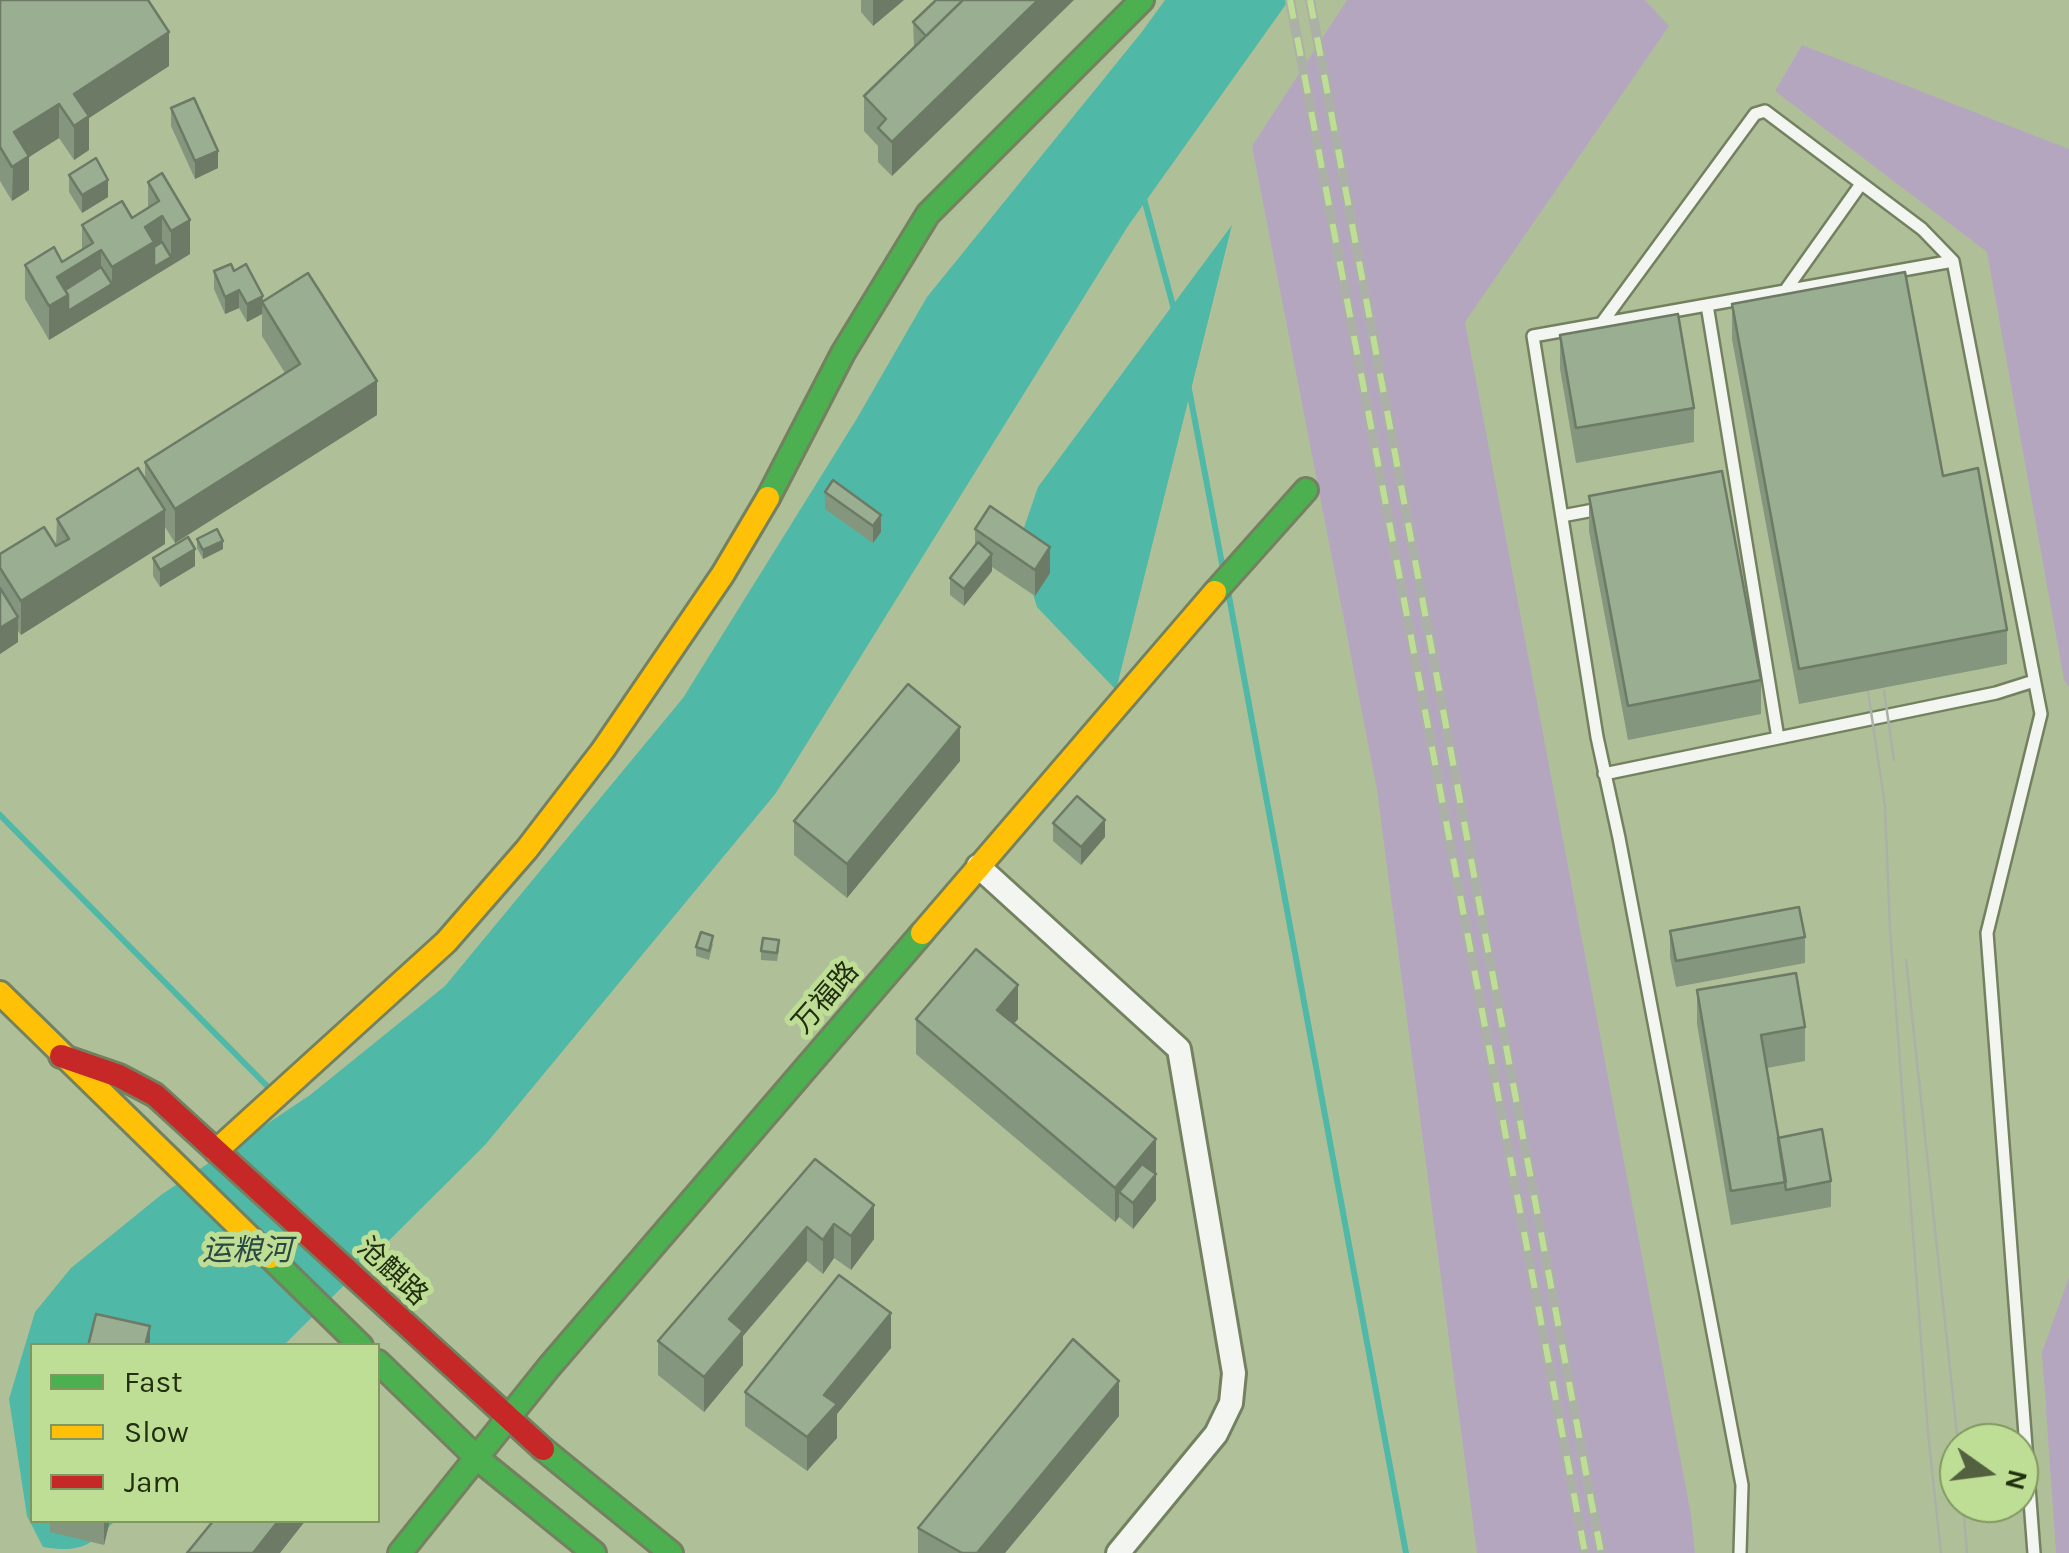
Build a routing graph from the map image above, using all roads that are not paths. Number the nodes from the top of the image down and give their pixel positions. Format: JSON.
{"nodes":[{"id":1,"x":1142,"y":0,"type":"edge"},
{"id":2,"x":1862,"y":184,"type":"junction"},
{"id":3,"x":1954,"y":261,"type":"junction"},
{"id":4,"x":1785,"y":291,"type":"junction"},
{"id":5,"x":1707,"y":305,"type":"junction"},
{"id":6,"x":1601,"y":324,"type":"junction"},
{"id":7,"x":1736,"y":484,"type":"junction"},
{"id":8,"x":1717,"y":488,"type":"edge"},
{"id":9,"x":1306,"y":490,"type":"dead end"},
{"id":10,"x":1620,"y":505,"type":"edge"},
{"id":11,"x":1562,"y":516,"type":"junction"},
{"id":12,"x":2034,"y":681,"type":"junction"},
{"id":13,"x":1778,"y":738,"type":"junction"},
{"id":14,"x":1604,"y":774,"type":"junction"},
{"id":15,"x":978,"y":866,"type":"junction"},
{"id":16,"x":0,"y":993,"type":"edge"},
{"id":17,"x":61,"y":1056,"type":"junction"},
{"id":18,"x":216,"y":1151,"type":"junction"},
{"id":19,"x":358,"y":1343,"type":"edge"},
{"id":20,"x":380,"y":1364,"type":"edge"},
{"id":21,"x":509,"y":1420,"type":"junction"},
{"id":22,"x":478,"y":1459,"type":"junction"},
{"id":23,"x":400,"y":1553,"type":"edge"},
{"id":24,"x":594,"y":1553,"type":"edge"},
{"id":25,"x":671,"y":1553,"type":"edge"},
{"id":26,"x":1118,"y":1553,"type":"edge"},
{"id":27,"x":1740,"y":1553,"type":"edge"},
{"id":28,"x":2034,"y":1553,"type":"edge"}],
"edges":[{"from":1,"to":18,"type":"street"},
{"from":2,"to":3,"type":"lane"},
{"from":2,"to":4,"type":"lane"},
{"from":2,"to":6,"type":"lane"},
{"from":3,"to":4,"type":"lane"},
{"from":3,"to":12,"type":"lane"},
{"from":4,"to":5,"type":"lane"},
{"from":5,"to":6,"type":"lane"},
{"from":5,"to":7,"type":"lane"},
{"from":6,"to":11,"type":"lane"},
{"from":7,"to":8,"type":"lane"},
{"from":7,"to":13,"type":"lane"},
{"from":9,"to":15,"type":"street","name":"万福路"},
{"from":10,"to":11,"type":"lane"},
{"from":11,"to":14,"type":"lane"},
{"from":12,"to":13,"type":"lane"},
{"from":12,"to":28,"type":"lane"},
{"from":13,"to":14,"type":"lane"},
{"from":14,"to":27,"type":"lane"},
{"from":15,"to":21,"type":"street","name":"万福路"},
{"from":15,"to":26,"type":"street"},
{"from":16,"to":17,"type":"street","name":"沧麒路"},
{"from":17,"to":18,"type":"street","name":"沧麒路"},
{"from":17,"to":19,"type":"street","name":"沧麒路"},
{"from":18,"to":21,"type":"street","name":"沧麒路"},
{"from":20,"to":22,"type":"street"},
{"from":21,"to":22,"type":"street","name":"万福路"},
{"from":21,"to":25,"type":"street","name":"沧麒路"},
{"from":22,"to":23,"type":"street","name":"万福路"},
{"from":22,"to":24,"type":"street"}]}
